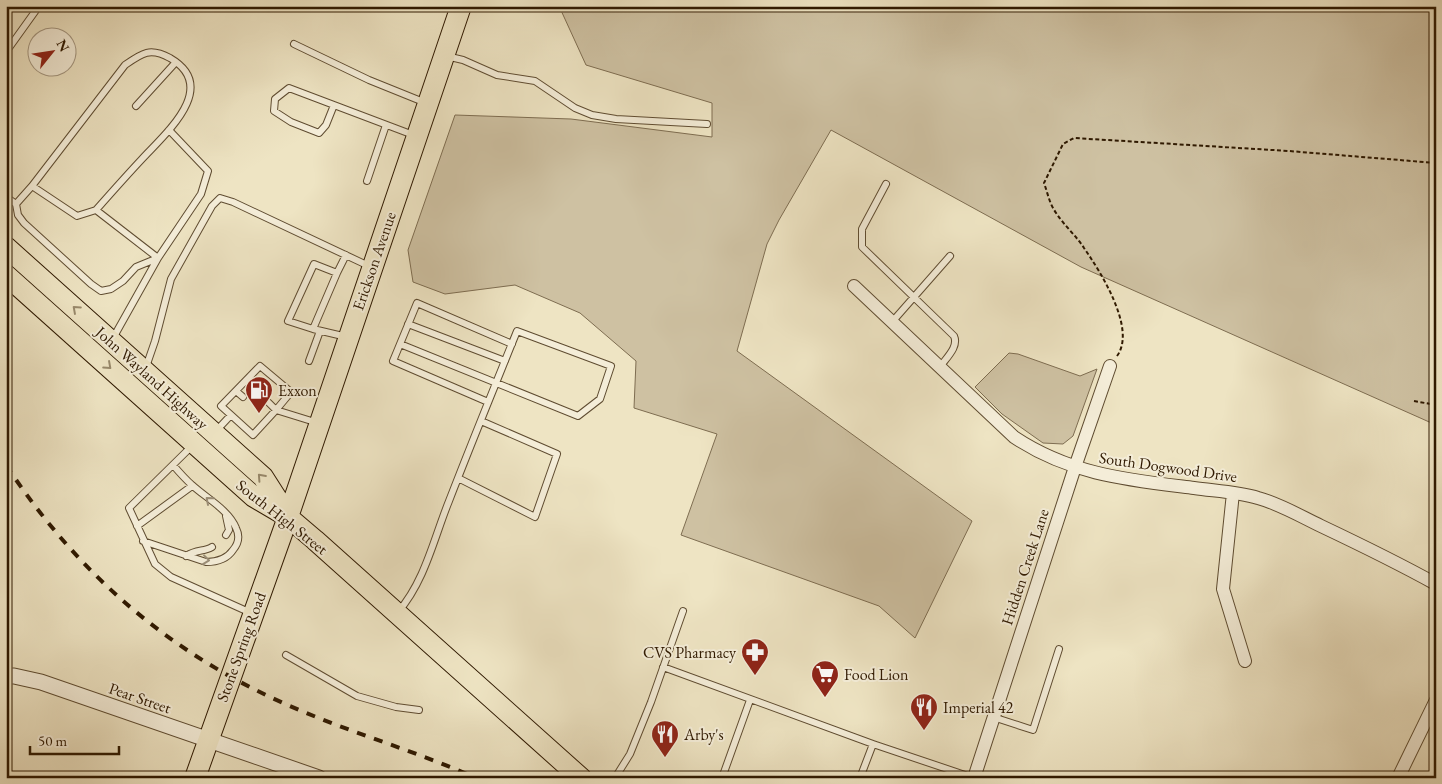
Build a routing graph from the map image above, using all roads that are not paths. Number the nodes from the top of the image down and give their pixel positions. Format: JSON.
{"nodes":[{"id":1,"x":39,"y":6,"type":"edge"},
{"id":2,"x":461,"y":6,"type":"edge"},
{"id":3,"x":294,"y":44,"type":"dead end"},
{"id":4,"x":6,"y":52,"type":"edge"},
{"id":5,"x":444,"y":56,"type":"junction"},
{"id":6,"x":176,"y":62,"type":"junction"},
{"id":7,"x":428,"y":104,"type":"junction"},
{"id":8,"x":334,"y":105,"type":"junction"},
{"id":9,"x":136,"y":106,"type":"dead end"},
{"id":10,"x":707,"y":124,"type":"dead end"},
{"id":11,"x":386,"y":125,"type":"junction"},
{"id":12,"x":169,"y":130,"type":"junction"},
{"id":13,"x":417,"y":136,"type":"junction"},
{"id":14,"x":366,"y":181,"type":"dead end"},
{"id":15,"x":886,"y":184,"type":"dead end"},
{"id":16,"x":32,"y":186,"type":"junction"},
{"id":17,"x":6,"y":197,"type":"edge"},
{"id":18,"x":16,"y":204,"type":"junction"},
{"id":19,"x":96,"y":210,"type":"junction"},
{"id":20,"x":6,"y":247,"type":"edge"},
{"id":21,"x":346,"y":255,"type":"junction"},
{"id":22,"x":950,"y":256,"type":"dead end"},
{"id":23,"x":158,"y":258,"type":"junction"},
{"id":24,"x":372,"y":267,"type":"junction"},
{"id":25,"x":337,"y":272,"type":"junction"},
{"id":26,"x":6,"y":275,"type":"edge"},
{"id":27,"x":854,"y":286,"type":"dead end"},
{"id":28,"x":915,"y":297,"type":"junction"},
{"id":29,"x":892,"y":322,"type":"junction"},
{"id":30,"x":408,"y":324,"type":"junction"},
{"id":31,"x":313,"y":330,"type":"junction"},
{"id":32,"x":320,"y":331,"type":"junction"},
{"id":33,"x":348,"y":337,"type":"junction"},
{"id":34,"x":111,"y":341,"type":"junction"},
{"id":35,"x":400,"y":344,"type":"junction"},
{"id":36,"x":512,"y":344,"type":"junction"},
{"id":37,"x":309,"y":361,"type":"dead end"},
{"id":38,"x":505,"y":361,"type":"junction"},
{"id":39,"x":1110,"y":366,"type":"road end"},
{"id":40,"x":939,"y":368,"type":"junction"},
{"id":41,"x":145,"y":371,"type":"junction"},
{"id":42,"x":246,"y":381,"type":"junction"},
{"id":43,"x":496,"y":383,"type":"junction"},
{"id":44,"x":253,"y":387,"type":"dead end"},
{"id":45,"x":236,"y":390,"type":"junction"},
{"id":46,"x":243,"y":397,"type":"dead end"},
{"id":47,"x":488,"y":402,"type":"junction"},
{"id":48,"x":269,"y":403,"type":"dead end"},
{"id":49,"x":276,"y":410,"type":"junction"},
{"id":50,"x":261,"y":413,"type":"dead end"},
{"id":51,"x":231,"y":415,"type":"junction"},
{"id":52,"x":268,"y":420,"type":"junction"},
{"id":53,"x":481,"y":421,"type":"junction"},
{"id":54,"x":320,"y":423,"type":"junction"},
{"id":55,"x":214,"y":433,"type":"junction"},
{"id":56,"x":195,"y":444,"type":"junction"},
{"id":57,"x":173,"y":465,"type":"junction"},
{"id":58,"x":1075,"y":468,"type":"junction"},
{"id":59,"x":458,"y":478,"type":"junction"},
{"id":60,"x":192,"y":486,"type":"junction"},
{"id":61,"x":1233,"y":492,"type":"junction"},
{"id":62,"x":226,"y":515,"type":"junction"},
{"id":63,"x":288,"y":517,"type":"junction"},
{"id":64,"x":137,"y":526,"type":"junction"},
{"id":65,"x":226,"y":535,"type":"dead end"},
{"id":66,"x":143,"y":541,"type":"junction"},
{"id":67,"x":212,"y":547,"type":"dead end"},
{"id":68,"x":186,"y":556,"type":"junction"},
{"id":69,"x":1436,"y":584,"type":"edge"},
{"id":70,"x":683,"y":612,"type":"dead end"},
{"id":71,"x":397,"y":613,"type":"junction"},
{"id":72,"x":253,"y":614,"type":"junction"},
{"id":73,"x":1059,"y":649,"type":"dead end"},
{"id":74,"x":286,"y":656,"type":"dead end"},
{"id":75,"x":1245,"y":661,"type":"dead end"},
{"id":76,"x":663,"y":667,"type":"junction"},
{"id":77,"x":6,"y":676,"type":"edge"},
{"id":78,"x":750,"y":700,"type":"junction"},
{"id":79,"x":1436,"y":700,"type":"edge"},
{"id":80,"x":420,"y":710,"type":"dead end"},
{"id":81,"x":994,"y":717,"type":"junction"},
{"id":82,"x":208,"y":739,"type":"junction"},
{"id":83,"x":873,"y":744,"type":"junction"},
{"id":84,"x":195,"y":778,"type":"edge"},
{"id":85,"x":318,"y":778,"type":"edge"},
{"id":86,"x":581,"y":778,"type":"edge"},
{"id":87,"x":615,"y":778,"type":"edge"},
{"id":88,"x":722,"y":778,"type":"edge"},
{"id":89,"x":860,"y":778,"type":"edge"},
{"id":90,"x":974,"y":778,"type":"edge"},
{"id":91,"x":1398,"y":778,"type":"edge"}],
"edges":[{"from":1,"to":4,"type":"lane"},
{"from":2,"to":5,"type":"main road","name":"Erickson Avenue"},
{"from":3,"to":7,"type":"lane"},
{"from":5,"to":7,"type":"main road","name":"Erickson Avenue"},
{"from":5,"to":10,"type":"lane"},
{"from":6,"to":9,"type":"lane"},
{"from":6,"to":12,"type":"lane"},
{"from":6,"to":16,"type":"lane"},
{"from":7,"to":13,"type":"main road","name":"Erickson Avenue"},
{"from":8,"to":8,"type":"lane"},
{"from":8,"to":11,"type":"lane"},
{"from":11,"to":13,"type":"lane"},
{"from":11,"to":14,"type":"lane"},
{"from":12,"to":19,"type":"lane"},
{"from":12,"to":23,"type":"lane"},
{"from":13,"to":24,"type":"main road","name":"Erickson Avenue"},
{"from":15,"to":28,"type":"lane"},
{"from":16,"to":18,"type":"lane"},
{"from":16,"to":19,"type":"lane"},
{"from":17,"to":18,"type":"lane"},
{"from":18,"to":23,"type":"lane"},
{"from":19,"to":23,"type":"lane"},
{"from":34,"to":20,"type":"main road","name":"John Wayland Highway","one_way":true},
{"from":21,"to":24,"type":"lane"},
{"from":21,"to":25,"type":"lane"},
{"from":21,"to":41,"type":"lane"},
{"from":22,"to":28,"type":"lane"},
{"from":23,"to":34,"type":"lane"},
{"from":24,"to":33,"type":"main road","name":"Erickson Avenue"},
{"from":25,"to":31,"type":"lane"},
{"from":25,"to":31,"type":"lane"},
{"from":26,"to":56,"type":"main road","name":"South High Street","one_way":true},
{"from":27,"to":29,"type":"street","name":"South Dogwood Drive"},
{"from":28,"to":29,"type":"lane"},
{"from":28,"to":40,"type":"lane"},
{"from":29,"to":40,"type":"street","name":"South Dogwood Drive"},
{"from":30,"to":35,"type":"lane"},
{"from":30,"to":36,"type":"lane"},
{"from":30,"to":38,"type":"lane"},
{"from":31,"to":32,"type":"lane"},
{"from":32,"to":33,"type":"lane"},
{"from":32,"to":37,"type":"lane"},
{"from":33,"to":54,"type":"main road","name":"Erickson Avenue"},
{"from":34,"to":41,"type":"main road","name":"John Wayland Highway"},
{"from":35,"to":43,"type":"lane"},
{"from":35,"to":47,"type":"lane"},
{"from":36,"to":38,"type":"lane"},
{"from":36,"to":43,"type":"lane"},
{"from":38,"to":43,"type":"lane"},
{"from":39,"to":58,"type":"street","name":"Hidden Creek Lane"},
{"from":40,"to":58,"type":"street","name":"South Dogwood Drive"},
{"from":41,"to":55,"type":"main road","name":"John Wayland Highway"},
{"from":42,"to":44,"type":"lane"},
{"from":42,"to":45,"type":"lane"},
{"from":42,"to":49,"type":"lane"},
{"from":43,"to":47,"type":"lane"},
{"from":45,"to":46,"type":"lane"},
{"from":45,"to":51,"type":"lane"},
{"from":47,"to":53,"type":"lane"},
{"from":48,"to":49,"type":"lane"},
{"from":49,"to":52,"type":"lane"},
{"from":49,"to":54,"type":"lane"},
{"from":50,"to":52,"type":"lane"},
{"from":51,"to":52,"type":"lane"},
{"from":51,"to":55,"type":"lane"},
{"from":53,"to":59,"type":"lane"},
{"from":53,"to":59,"type":"lane"},
{"from":54,"to":63,"type":"main road","name":"Erickson Avenue"},
{"from":63,"to":55,"type":"main road","name":"John Wayland Highway","one_way":true},
{"from":56,"to":57,"type":"lane"},
{"from":56,"to":63,"type":"main road","name":"South High Street"},
{"from":57,"to":60,"type":"lane"},
{"from":57,"to":64,"type":"lane"},
{"from":58,"to":61,"type":"street","name":"South Dogwood Drive"},
{"from":58,"to":81,"type":"street","name":"Hidden Creek Lane"},
{"from":59,"to":71,"type":"lane"},
{"from":62,"to":60,"type":"lane","one_way":true},
{"from":60,"to":64,"type":"lane"},
{"from":61,"to":69,"type":"street","name":"South Dogwood Drive"},
{"from":61,"to":75,"type":"street"},
{"from":62,"to":65,"type":"lane"},
{"from":68,"to":62,"type":"lane","one_way":true},
{"from":63,"to":71,"type":"main road","name":"South High Street"},
{"from":63,"to":72,"type":"main road","name":"Stone Spring Road"},
{"from":64,"to":66,"type":"lane"},
{"from":66,"to":68,"type":"lane"},
{"from":66,"to":72,"type":"lane"},
{"from":67,"to":68,"type":"lane"},
{"from":70,"to":76,"type":"lane"},
{"from":71,"to":86,"type":"main road","name":"South High Street"},
{"from":72,"to":82,"type":"main road","name":"Stone Spring Road"},
{"from":73,"to":81,"type":"lane"},
{"from":74,"to":80,"type":"lane"},
{"from":76,"to":78,"type":"lane"},
{"from":76,"to":87,"type":"lane"},
{"from":77,"to":82,"type":"street","name":"Pear Street"},
{"from":78,"to":83,"type":"lane"},
{"from":78,"to":88,"type":"lane"},
{"from":79,"to":91,"type":"street"},
{"from":81,"to":90,"type":"street","name":"Hidden Creek Lane"},
{"from":82,"to":84,"type":"main road","name":"Stone Spring Road"},
{"from":82,"to":85,"type":"street","name":"Pear Street"},
{"from":83,"to":89,"type":"lane"},
{"from":83,"to":90,"type":"lane"}]}
